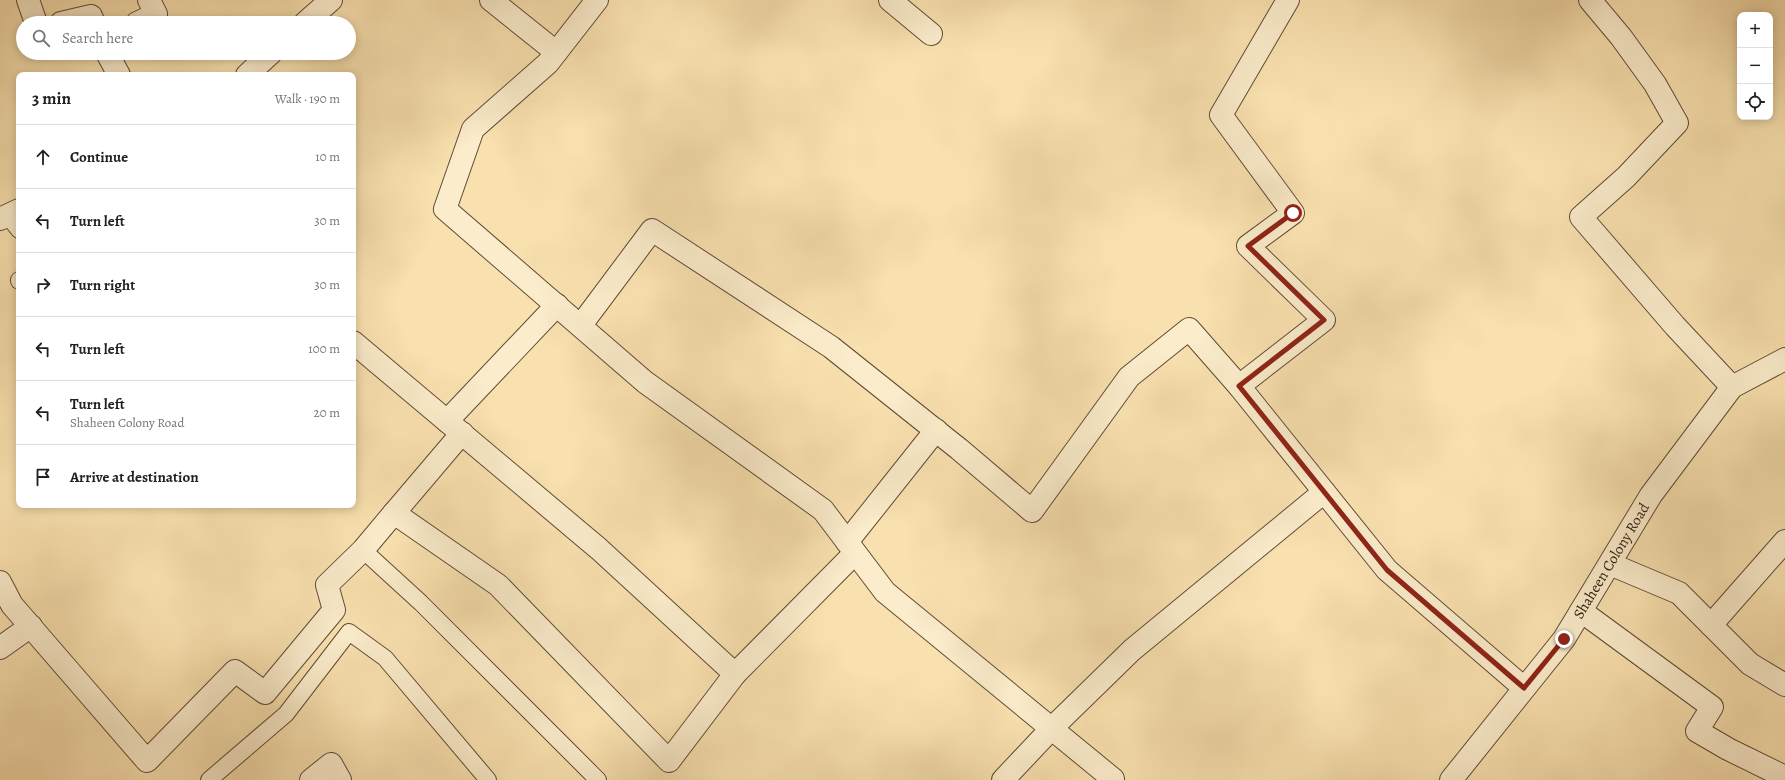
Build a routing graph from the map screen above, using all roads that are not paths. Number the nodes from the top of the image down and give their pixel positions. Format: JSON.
{"nodes":[{"id":1,"x":28,"y":0,"type":"edge"},
{"id":2,"x":149,"y":0,"type":"edge"},
{"id":3,"x":331,"y":0,"type":"edge"},
{"id":4,"x":491,"y":0,"type":"edge"},
{"id":5,"x":596,"y":0,"type":"edge"},
{"id":6,"x":890,"y":0,"type":"edge"},
{"id":7,"x":1288,"y":0,"type":"edge"},
{"id":8,"x":1590,"y":0,"type":"edge"},
{"id":9,"x":34,"y":16,"type":"edge"},
{"id":10,"x":152,"y":16,"type":"edge"},
{"id":11,"x":313,"y":16,"type":"edge"},
{"id":12,"x":931,"y":34,"type":"dead end"},
{"id":13,"x":556,"y":52,"type":"junction"},
{"id":14,"x":111,"y":60,"type":"edge"},
{"id":15,"x":263,"y":60,"type":"edge"},
{"id":16,"x":117,"y":72,"type":"edge"},
{"id":17,"x":250,"y":72,"type":"edge"},
{"id":18,"x":557,"y":305,"type":"junction"},
{"id":19,"x":581,"y":325,"type":"junction"},
{"id":20,"x":356,"y":345,"type":"edge"},
{"id":21,"x":1785,"y":359,"type":"edge"},
{"id":22,"x":1239,"y":386,"type":"junction"},
{"id":23,"x":1732,"y":387,"type":"junction"},
{"id":24,"x":454,"y":427,"type":"junction"},
{"id":25,"x":936,"y":430,"type":"junction"},
{"id":26,"x":1324,"y":492,"type":"junction"},
{"id":27,"x":394,"y":513,"type":"junction"},
{"id":28,"x":1785,"y":541,"type":"edge"},
{"id":29,"x":851,"y":547,"type":"junction"},
{"id":30,"x":363,"y":550,"type":"junction"},
{"id":31,"x":1610,"y":564,"type":"junction"},
{"id":32,"x":0,"y":582,"type":"edge"},
{"id":33,"x":1581,"y":611,"type":"junction"},
{"id":34,"x":1711,"y":625,"type":"junction"},
{"id":35,"x":30,"y":626,"type":"junction"},
{"id":36,"x":0,"y":648,"type":"edge"},
{"id":37,"x":735,"y":674,"type":"junction"},
{"id":38,"x":1785,"y":685,"type":"edge"},
{"id":39,"x":1524,"y":688,"type":"junction"},
{"id":40,"x":1052,"y":728,"type":"junction"},
{"id":41,"x":1785,"y":777,"type":"edge"},
{"id":42,"x":1113,"y":779,"type":"dead end"},
{"id":43,"x":209,"y":780,"type":"edge"},
{"id":44,"x":311,"y":780,"type":"edge"},
{"id":45,"x":340,"y":780,"type":"edge"},
{"id":46,"x":488,"y":780,"type":"edge"},
{"id":47,"x":598,"y":780,"type":"edge"},
{"id":48,"x":1003,"y":780,"type":"edge"},
{"id":49,"x":1451,"y":780,"type":"edge"}],
"edges":[{"from":1,"to":9,"type":"street"},
{"from":2,"to":10,"type":"street"},
{"from":3,"to":11,"type":"street"},
{"from":4,"to":13,"type":"street"},
{"from":5,"to":13,"type":"street"},
{"from":6,"to":12,"type":"street"},
{"from":7,"to":22,"type":"street"},
{"from":8,"to":23,"type":"street"},
{"from":13,"to":18,"type":"street"},
{"from":14,"to":16,"type":"street"},
{"from":15,"to":17,"type":"street"},
{"from":18,"to":19,"type":"street"},
{"from":18,"to":24,"type":"street"},
{"from":19,"to":25,"type":"street"},
{"from":19,"to":29,"type":"street"},
{"from":20,"to":24,"type":"street"},
{"from":21,"to":23,"type":"street","name":"Shaheen Colony Road"},
{"from":22,"to":25,"type":"street"},
{"from":22,"to":26,"type":"street"},
{"from":23,"to":31,"type":"street","name":"Shaheen Colony Road"},
{"from":24,"to":27,"type":"street"},
{"from":24,"to":37,"type":"street"},
{"from":25,"to":29,"type":"street"},
{"from":26,"to":39,"type":"street"},
{"from":26,"to":40,"type":"street"},
{"from":27,"to":30,"type":"street"},
{"from":27,"to":37,"type":"street"},
{"from":28,"to":34,"type":"street"},
{"from":29,"to":37,"type":"street"},
{"from":29,"to":40,"type":"street"},
{"from":30,"to":35,"type":"street"},
{"from":30,"to":47,"type":"lane"},
{"from":31,"to":33,"type":"street","name":"Shaheen Colony Road"},
{"from":31,"to":34,"type":"street"},
{"from":32,"to":35,"type":"street"},
{"from":33,"to":39,"type":"street","name":"Shaheen Colony Road"},
{"from":33,"to":41,"type":"street"},
{"from":34,"to":38,"type":"street"},
{"from":35,"to":36,"type":"street"},
{"from":39,"to":49,"type":"street","name":"Shaheen Colony Road"},
{"from":40,"to":42,"type":"street"},
{"from":40,"to":48,"type":"street"},
{"from":43,"to":46,"type":"lane"},
{"from":44,"to":45,"type":"street"}]}
